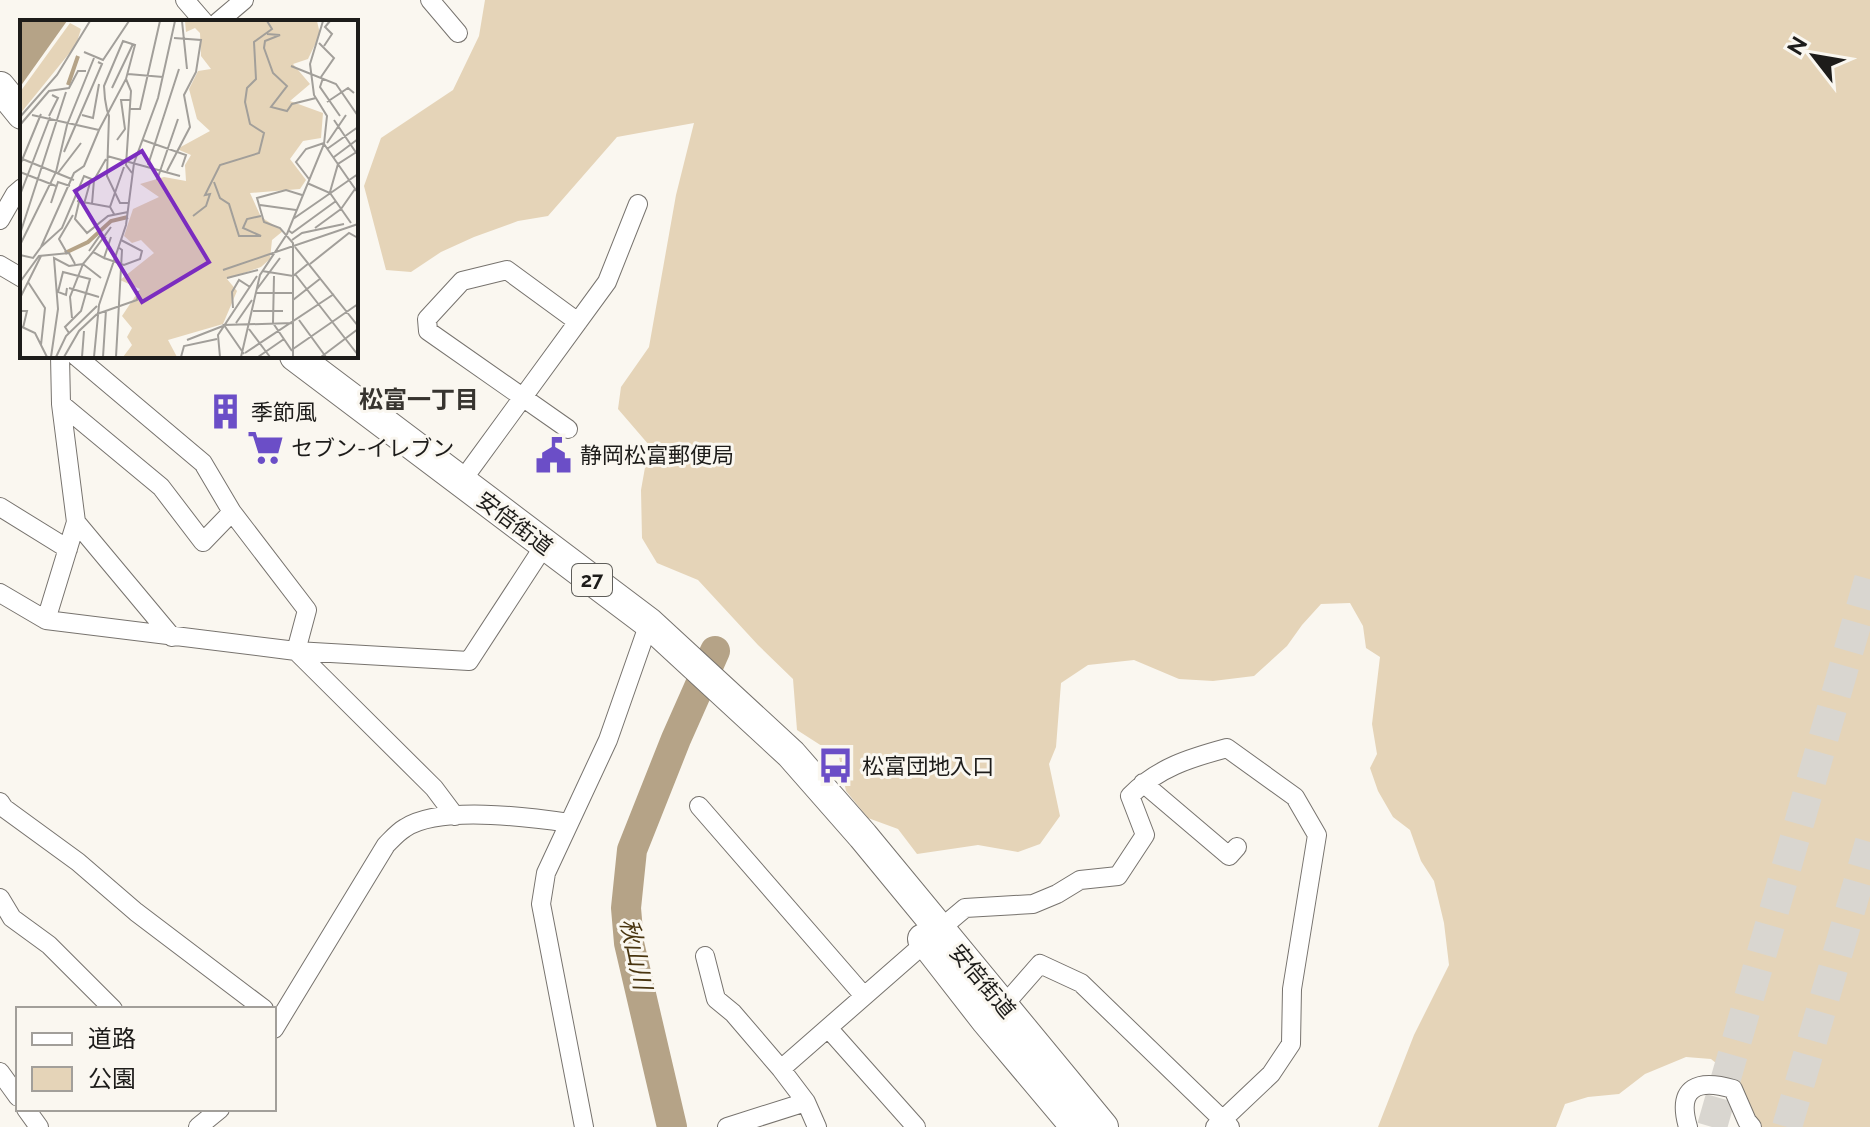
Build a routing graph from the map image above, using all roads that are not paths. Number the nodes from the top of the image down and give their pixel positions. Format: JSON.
{"nodes":[{"id":1,"x":185,"y":0,"type":"edge"},
{"id":2,"x":244,"y":0,"type":"edge"},
{"id":3,"x":430,"y":0,"type":"edge"},
{"id":4,"x":202,"y":20,"type":"edge"},
{"id":5,"x":220,"y":20,"type":"edge"},
{"id":6,"x":458,"y":33,"type":"dead end"},
{"id":7,"x":0,"y":87,"type":"edge"},
{"id":8,"x":20,"y":112,"type":"edge"},
{"id":9,"x":20,"y":190,"type":"edge"},
{"id":10,"x":638,"y":204,"type":"dead end"},
{"id":11,"x":0,"y":220,"type":"edge"},
{"id":12,"x":0,"y":265,"type":"edge"},
{"id":13,"x":20,"y":277,"type":"edge"},
{"id":14,"x":578,"y":322,"type":"junction"},
{"id":15,"x":60,"y":358,"type":"edge"},
{"id":16,"x":78,"y":358,"type":"edge"},
{"id":17,"x":298,"y":358,"type":"edge"},
{"id":18,"x":523,"y":397,"type":"junction"},
{"id":19,"x":61,"y":404,"type":"junction"},
{"id":20,"x":568,"y":429,"type":"dead end"},
{"id":21,"x":461,"y":482,"type":"junction"},
{"id":22,"x":0,"y":507,"type":"edge"},
{"id":23,"x":232,"y":512,"type":"junction"},
{"id":24,"x":76,"y":522,"type":"junction"},
{"id":25,"x":544,"y":546,"type":"junction"},
{"id":26,"x":68,"y":549,"type":"junction"},
{"id":27,"x":0,"y":593,"type":"edge"},
{"id":28,"x":46,"y":620,"type":"junction"},
{"id":29,"x":649,"y":623,"type":"junction"},
{"id":30,"x":172,"y":637,"type":"junction"},
{"id":31,"x":296,"y":651,"type":"junction"},
{"id":32,"x":1143,"y":783,"type":"junction"},
{"id":33,"x":699,"y":806,"type":"dead end"},
{"id":34,"x":1,"y":807,"type":"edge"},
{"id":35,"x":455,"y":816,"type":"junction"},
{"id":36,"x":569,"y":823,"type":"junction"},
{"id":37,"x":1237,"y":847,"type":"dead end"},
{"id":38,"x":0,"y":898,"type":"edge"},
{"id":39,"x":933,"y":936,"type":"junction"},
{"id":40,"x":705,"y":956,"type":"dead end"},
{"id":41,"x":864,"y":996,"type":"junction"},
{"id":42,"x":1004,"y":1005,"type":"junction"},
{"id":43,"x":111,"y":1007,"type":"edge"},
{"id":44,"x":258,"y":1007,"type":"edge"},
{"id":45,"x":276,"y":1014,"type":"edge"},
{"id":46,"x":828,"y":1028,"type":"junction"},
{"id":47,"x":781,"y":1069,"type":"junction"},
{"id":48,"x":0,"y":1072,"type":"edge"},
{"id":49,"x":16,"y":1094,"type":"edge"},
{"id":50,"x":806,"y":1102,"type":"junction"},
{"id":51,"x":215,"y":1111,"type":"edge"},
{"id":52,"x":1222,"y":1125,"type":"edge"},
{"id":53,"x":198,"y":1127,"type":"edge"},
{"id":54,"x":584,"y":1127,"type":"edge"},
{"id":55,"x":727,"y":1127,"type":"edge"},
{"id":56,"x":817,"y":1127,"type":"edge"},
{"id":57,"x":916,"y":1127,"type":"edge"},
{"id":58,"x":1076,"y":1127,"type":"edge"},
{"id":59,"x":1103,"y":1127,"type":"edge"},
{"id":60,"x":1688,"y":1127,"type":"edge"},
{"id":61,"x":1752,"y":1127,"type":"edge"}],
"edges":[{"from":1,"to":4,"type":"street"},
{"from":2,"to":5,"type":"street"},
{"from":3,"to":6,"type":"street"},
{"from":7,"to":8,"type":"main road"},
{"from":9,"to":11,"type":"street"},
{"from":10,"to":14,"type":"street"},
{"from":12,"to":13,"type":"street"},
{"from":14,"to":18,"type":"street"},
{"from":14,"to":18,"type":"street"},
{"from":15,"to":19,"type":"street"},
{"from":16,"to":23,"type":"street"},
{"from":17,"to":21,"type":"main road","name":"安倍街道","number":"27"},
{"from":18,"to":20,"type":"street"},
{"from":18,"to":21,"type":"street"},
{"from":19,"to":23,"type":"street"},
{"from":19,"to":24,"type":"street"},
{"from":21,"to":25,"type":"main road","name":"安倍街道","number":"27"},
{"from":22,"to":26,"type":"street"},
{"from":23,"to":31,"type":"street"},
{"from":24,"to":26,"type":"street"},
{"from":24,"to":30,"type":"street"},
{"from":25,"to":29,"type":"main road","name":"安倍街道","number":"27"},
{"from":25,"to":31,"type":"street"},
{"from":26,"to":28,"type":"street"},
{"from":27,"to":28,"type":"street"},
{"from":28,"to":30,"type":"street"},
{"from":29,"to":36,"type":"street"},
{"from":29,"to":39,"type":"main road","name":"安倍街道","number":"27"},
{"from":30,"to":31,"type":"street"},
{"from":31,"to":35,"type":"street"},
{"from":32,"to":37,"type":"street"},
{"from":32,"to":39,"type":"street"},
{"from":32,"to":52,"type":"street"},
{"from":33,"to":41,"type":"street"},
{"from":34,"to":44,"type":"street"},
{"from":35,"to":36,"type":"street"},
{"from":35,"to":45,"type":"street"},
{"from":36,"to":54,"type":"street"},
{"from":38,"to":43,"type":"street"},
{"from":39,"to":41,"type":"street"},
{"from":39,"to":42,"type":"main road","name":"安倍街道","number":"27"},
{"from":39,"to":58,"type":"main road","name":"安倍街道","number":"27"},
{"from":40,"to":47,"type":"street"},
{"from":41,"to":46,"type":"street"},
{"from":42,"to":52,"type":"street"},
{"from":42,"to":59,"type":"main road","name":"安倍街道","number":"27"},
{"from":46,"to":47,"type":"street"},
{"from":46,"to":57,"type":"street"},
{"from":47,"to":50,"type":"street"},
{"from":48,"to":49,"type":"street"},
{"from":50,"to":55,"type":"street"},
{"from":50,"to":56,"type":"street"},
{"from":51,"to":53,"type":"street"},
{"from":60,"to":61,"type":"street"}]}
